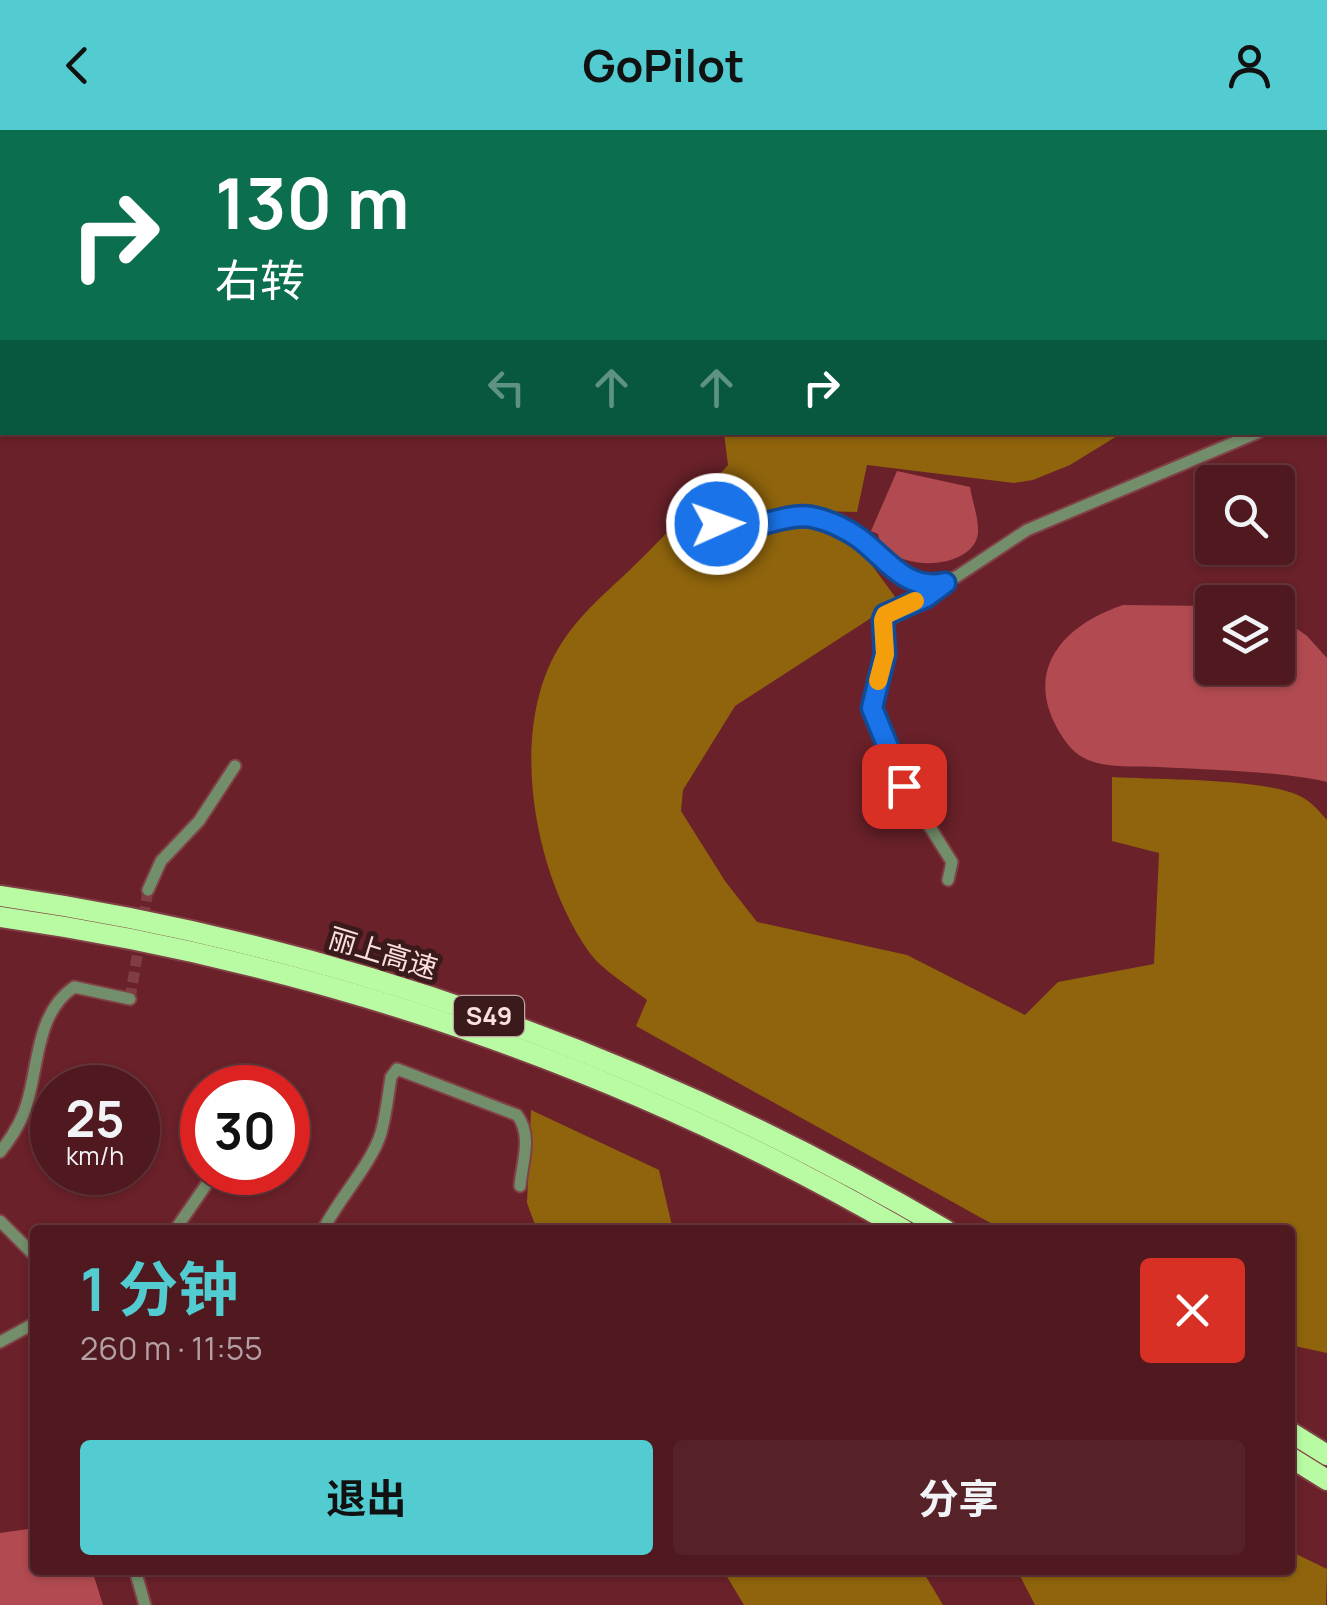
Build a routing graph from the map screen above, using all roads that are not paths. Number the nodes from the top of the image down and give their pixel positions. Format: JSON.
{"nodes":[{"id":1,"x":1253,"y":435,"type":"edge"},
{"id":2,"x":731,"y":496,"type":"dead end"},
{"id":3,"x":945,"y":583,"type":"junction"},
{"id":4,"x":234,"y":766,"type":"dead end"},
{"id":5,"x":948,"y":880,"type":"dead end"},
{"id":6,"x":148,"y":890,"type":"tunnel mouth"},
{"id":7,"x":0,"y":896,"type":"edge"},
{"id":8,"x":0,"y":917,"type":"edge"},
{"id":9,"x":130,"y":999,"type":"dead end"},
{"id":10,"x":0,"y":1152,"type":"edge"},
{"id":11,"x":520,"y":1186,"type":"dead end"},
{"id":12,"x":199,"y":1195,"type":"edge"},
{"id":13,"x":0,"y":1221,"type":"edge"},
{"id":14,"x":178,"y":1225,"type":"edge"},
{"id":15,"x":326,"y":1225,"type":"edge"},
{"id":16,"x":894,"y":1225,"type":"edge"},
{"id":17,"x":937,"y":1225,"type":"edge"},
{"id":18,"x":30,"y":1251,"type":"edge"},
{"id":19,"x":30,"y":1326,"type":"edge"},
{"id":20,"x":0,"y":1342,"type":"edge"},
{"id":21,"x":1295,"y":1435,"type":"edge"},
{"id":22,"x":1327,"y":1455,"type":"edge"},
{"id":23,"x":1295,"y":1460,"type":"edge"},
{"id":24,"x":1327,"y":1480,"type":"edge"},
{"id":25,"x":136,"y":1575,"type":"edge"},
{"id":26,"x":146,"y":1605,"type":"edge"}],
"edges":[{"from":1,"to":3,"type":"street"},
{"from":2,"to":3,"type":"street"},
{"from":3,"to":5,"type":"street"},
{"from":4,"to":6,"type":"street"},
{"from":7,"to":17,"type":"highway","name":"丽上高速","number":"S49"},
{"from":8,"to":16,"type":"highway","name":"丽上高速","number":"S49"},
{"from":9,"to":10,"type":"street"},
{"from":11,"to":15,"type":"street"},
{"from":12,"to":14,"type":"street"},
{"from":13,"to":18,"type":"street"},
{"from":19,"to":20,"type":"street"},
{"from":21,"to":22,"type":"highway"},
{"from":23,"to":24,"type":"highway"},
{"from":25,"to":26,"type":"street"}]}
